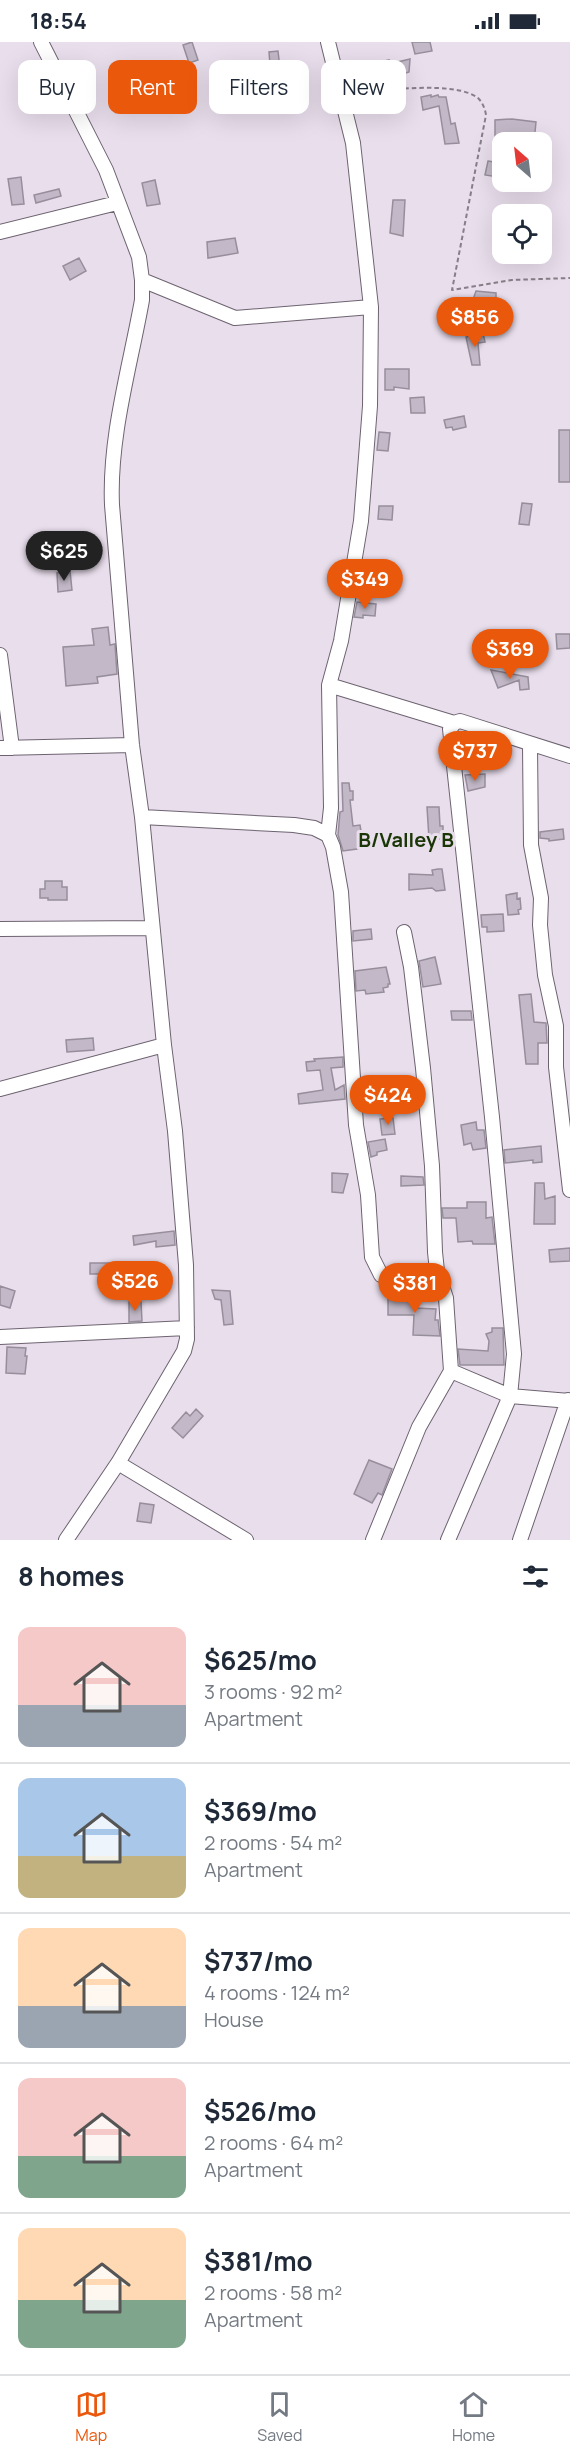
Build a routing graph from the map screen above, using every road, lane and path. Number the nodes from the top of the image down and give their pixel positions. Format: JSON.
{"nodes":[{"id":1,"x":41,"y":42,"type":"edge"},
{"id":2,"x":328,"y":42,"type":"edge"},
{"id":3,"x":332,"y":60,"type":"edge"},
{"id":4,"x":406,"y":90,"type":"edge"},
{"id":5,"x":346,"y":114,"type":"edge"},
{"id":6,"x":117,"y":203,"type":"junction"},
{"id":7,"x":0,"y":232,"type":"edge"},
{"id":8,"x":570,"y":278,"type":"edge"},
{"id":9,"x":142,"y":280,"type":"junction"},
{"id":10,"x":371,"y":307,"type":"junction"},
{"id":11,"x":0,"y":655,"type":"edge"},
{"id":12,"x":329,"y":685,"type":"junction"},
{"id":13,"x":454,"y":723,"type":"junction"},
{"id":14,"x":132,"y":745,"type":"junction"},
{"id":15,"x":530,"y":745,"type":"junction"},
{"id":16,"x":6,"y":748,"type":"edge"},
{"id":17,"x":570,"y":756,"type":"edge"},
{"id":18,"x":142,"y":818,"type":"junction"},
{"id":19,"x":328,"y":835,"type":"junction"},
{"id":20,"x":152,"y":928,"type":"junction"},
{"id":21,"x":0,"y":929,"type":"edge"},
{"id":22,"x":404,"y":932,"type":"dead end"},
{"id":23,"x":164,"y":1045,"type":"junction"},
{"id":24,"x":0,"y":1089,"type":"edge"},
{"id":25,"x":570,"y":1190,"type":"edge"},
{"id":26,"x":438,"y":1271,"type":"junction"},
{"id":27,"x":188,"y":1328,"type":"junction"},
{"id":28,"x":0,"y":1337,"type":"edge"},
{"id":29,"x":451,"y":1371,"type":"junction"},
{"id":30,"x":510,"y":1396,"type":"junction"},
{"id":31,"x":569,"y":1401,"type":"edge"},
{"id":32,"x":118,"y":1463,"type":"junction"},
{"id":33,"x":66,"y":1540,"type":"edge"},
{"id":34,"x":246,"y":1540,"type":"edge"},
{"id":35,"x":373,"y":1540,"type":"edge"},
{"id":36,"x":448,"y":1540,"type":"edge"},
{"id":37,"x":520,"y":1540,"type":"edge"}],
"edges":[{"from":1,"to":6,"type":"street"},
{"from":2,"to":3,"type":"street"},
{"from":4,"to":8,"type":"path"},
{"from":5,"to":10,"type":"street"},
{"from":6,"to":7,"type":"street"},
{"from":6,"to":9,"type":"street"},
{"from":9,"to":10,"type":"street"},
{"from":9,"to":14,"type":"street"},
{"from":10,"to":12,"type":"street"},
{"from":11,"to":16,"type":"street"},
{"from":12,"to":13,"type":"street"},
{"from":12,"to":19,"type":"street"},
{"from":13,"to":15,"type":"street"},
{"from":13,"to":30,"type":"street"},
{"from":14,"to":16,"type":"street"},
{"from":14,"to":18,"type":"street"},
{"from":15,"to":17,"type":"street"},
{"from":15,"to":25,"type":"street"},
{"from":18,"to":19,"type":"street"},
{"from":18,"to":20,"type":"street"},
{"from":19,"to":26,"type":"street"},
{"from":20,"to":21,"type":"street"},
{"from":20,"to":23,"type":"street"},
{"from":22,"to":26,"type":"street"},
{"from":23,"to":24,"type":"street"},
{"from":23,"to":27,"type":"street"},
{"from":26,"to":29,"type":"street"},
{"from":27,"to":28,"type":"street"},
{"from":27,"to":32,"type":"street"},
{"from":29,"to":30,"type":"street"},
{"from":29,"to":35,"type":"street"},
{"from":30,"to":31,"type":"street"},
{"from":30,"to":36,"type":"street"},
{"from":31,"to":37,"type":"street"},
{"from":32,"to":33,"type":"street"},
{"from":32,"to":34,"type":"street"}]}
